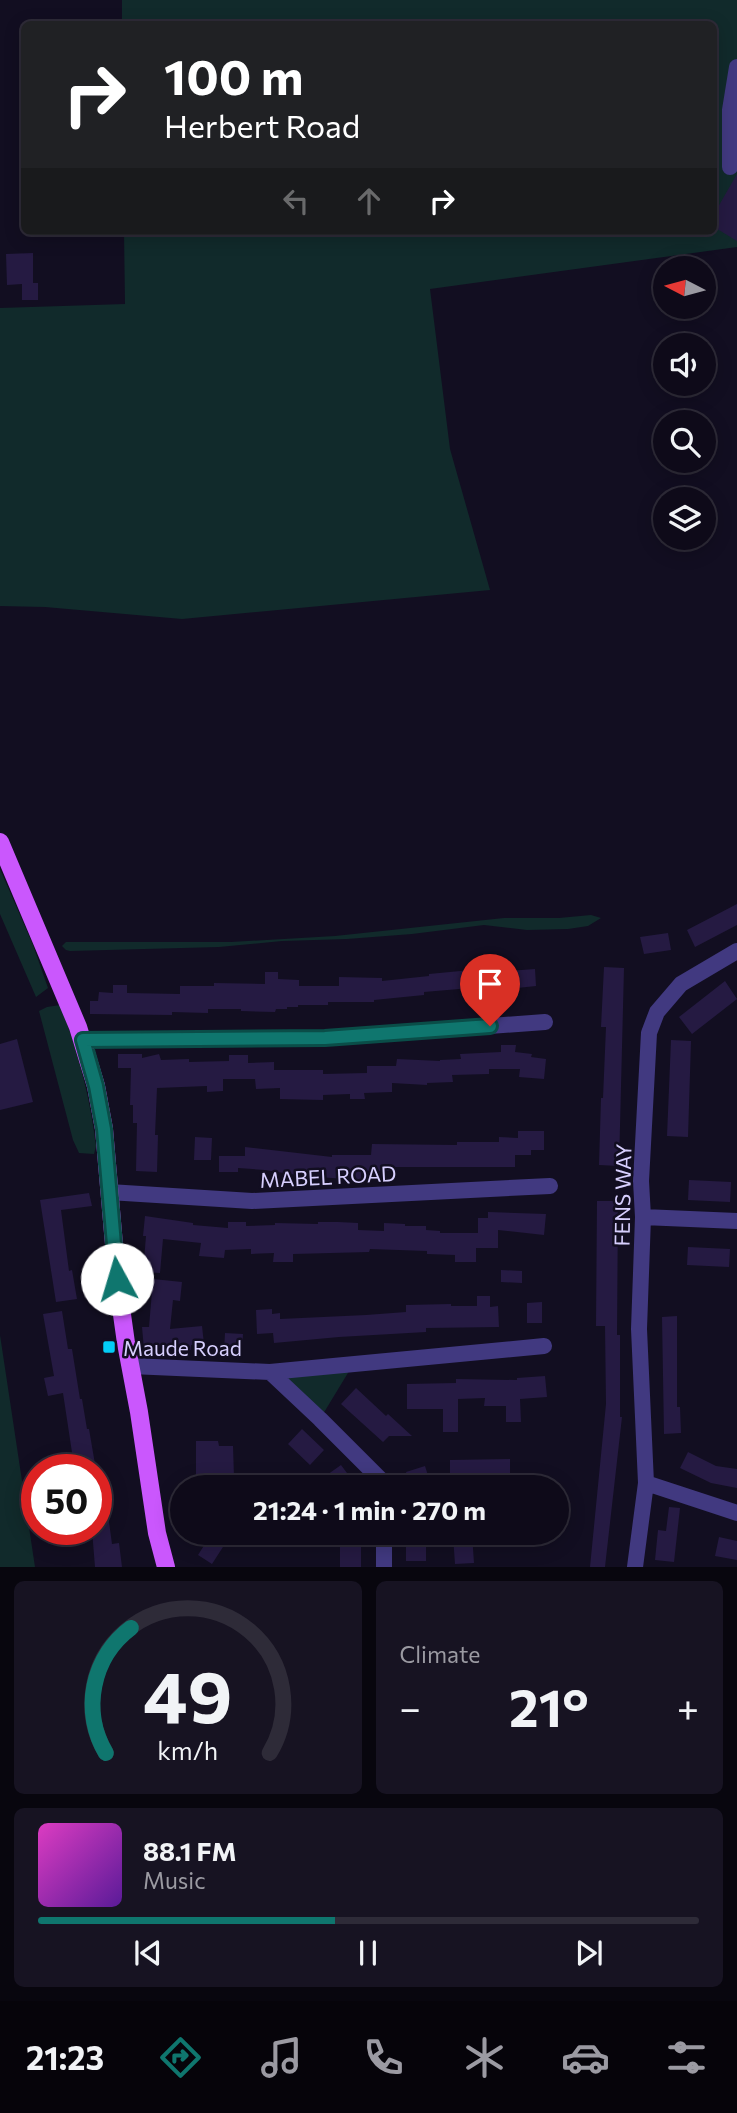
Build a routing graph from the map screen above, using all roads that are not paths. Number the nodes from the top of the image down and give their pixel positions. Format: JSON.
{"nodes":[{"id":1,"x":737,"y":67,"type":"edge"},
{"id":2,"x":730,"y":167,"type":"dead end"},
{"id":3,"x":0,"y":842,"type":"edge"},
{"id":4,"x":737,"y":951,"type":"edge"},
{"id":5,"x":545,"y":1022,"type":"dead end"},
{"id":6,"x":83,"y":1040,"type":"junction"},
{"id":7,"x":550,"y":1186,"type":"dead end"},
{"id":8,"x":109,"y":1192,"type":"junction"},
{"id":9,"x":643,"y":1217,"type":"junction"},
{"id":10,"x":737,"y":1221,"type":"edge"},
{"id":11,"x":544,"y":1346,"type":"dead end"},
{"id":12,"x":131,"y":1366,"type":"junction"},
{"id":13,"x":270,"y":1373,"type":"junction"},
{"id":14,"x":376,"y":1475,"type":"edge"},
{"id":15,"x":646,"y":1483,"type":"junction"},
{"id":16,"x":737,"y":1513,"type":"edge"},
{"id":17,"x":384,"y":1545,"type":"edge"},
{"id":18,"x":166,"y":1567,"type":"edge"},
{"id":19,"x":384,"y":1567,"type":"edge"},
{"id":20,"x":635,"y":1567,"type":"edge"}],
"edges":[{"from":1,"to":2,"type":"street"},
{"from":3,"to":6,"type":"main road"},
{"from":4,"to":9,"type":"street","name":"FENS WAY"},
{"from":5,"to":6,"type":"street"},
{"from":6,"to":8,"type":"main road"},
{"from":7,"to":8,"type":"street","name":"MABEL ROAD"},
{"from":8,"to":12,"type":"main road"},
{"from":9,"to":10,"type":"street"},
{"from":9,"to":15,"type":"street","name":"FENS WAY"},
{"from":11,"to":13,"type":"street"},
{"from":12,"to":13,"type":"street"},
{"from":12,"to":18,"type":"main road"},
{"from":13,"to":14,"type":"street"},
{"from":15,"to":16,"type":"street"},
{"from":15,"to":20,"type":"street","name":"FENS WAY"},
{"from":17,"to":19,"type":"street"}]}
